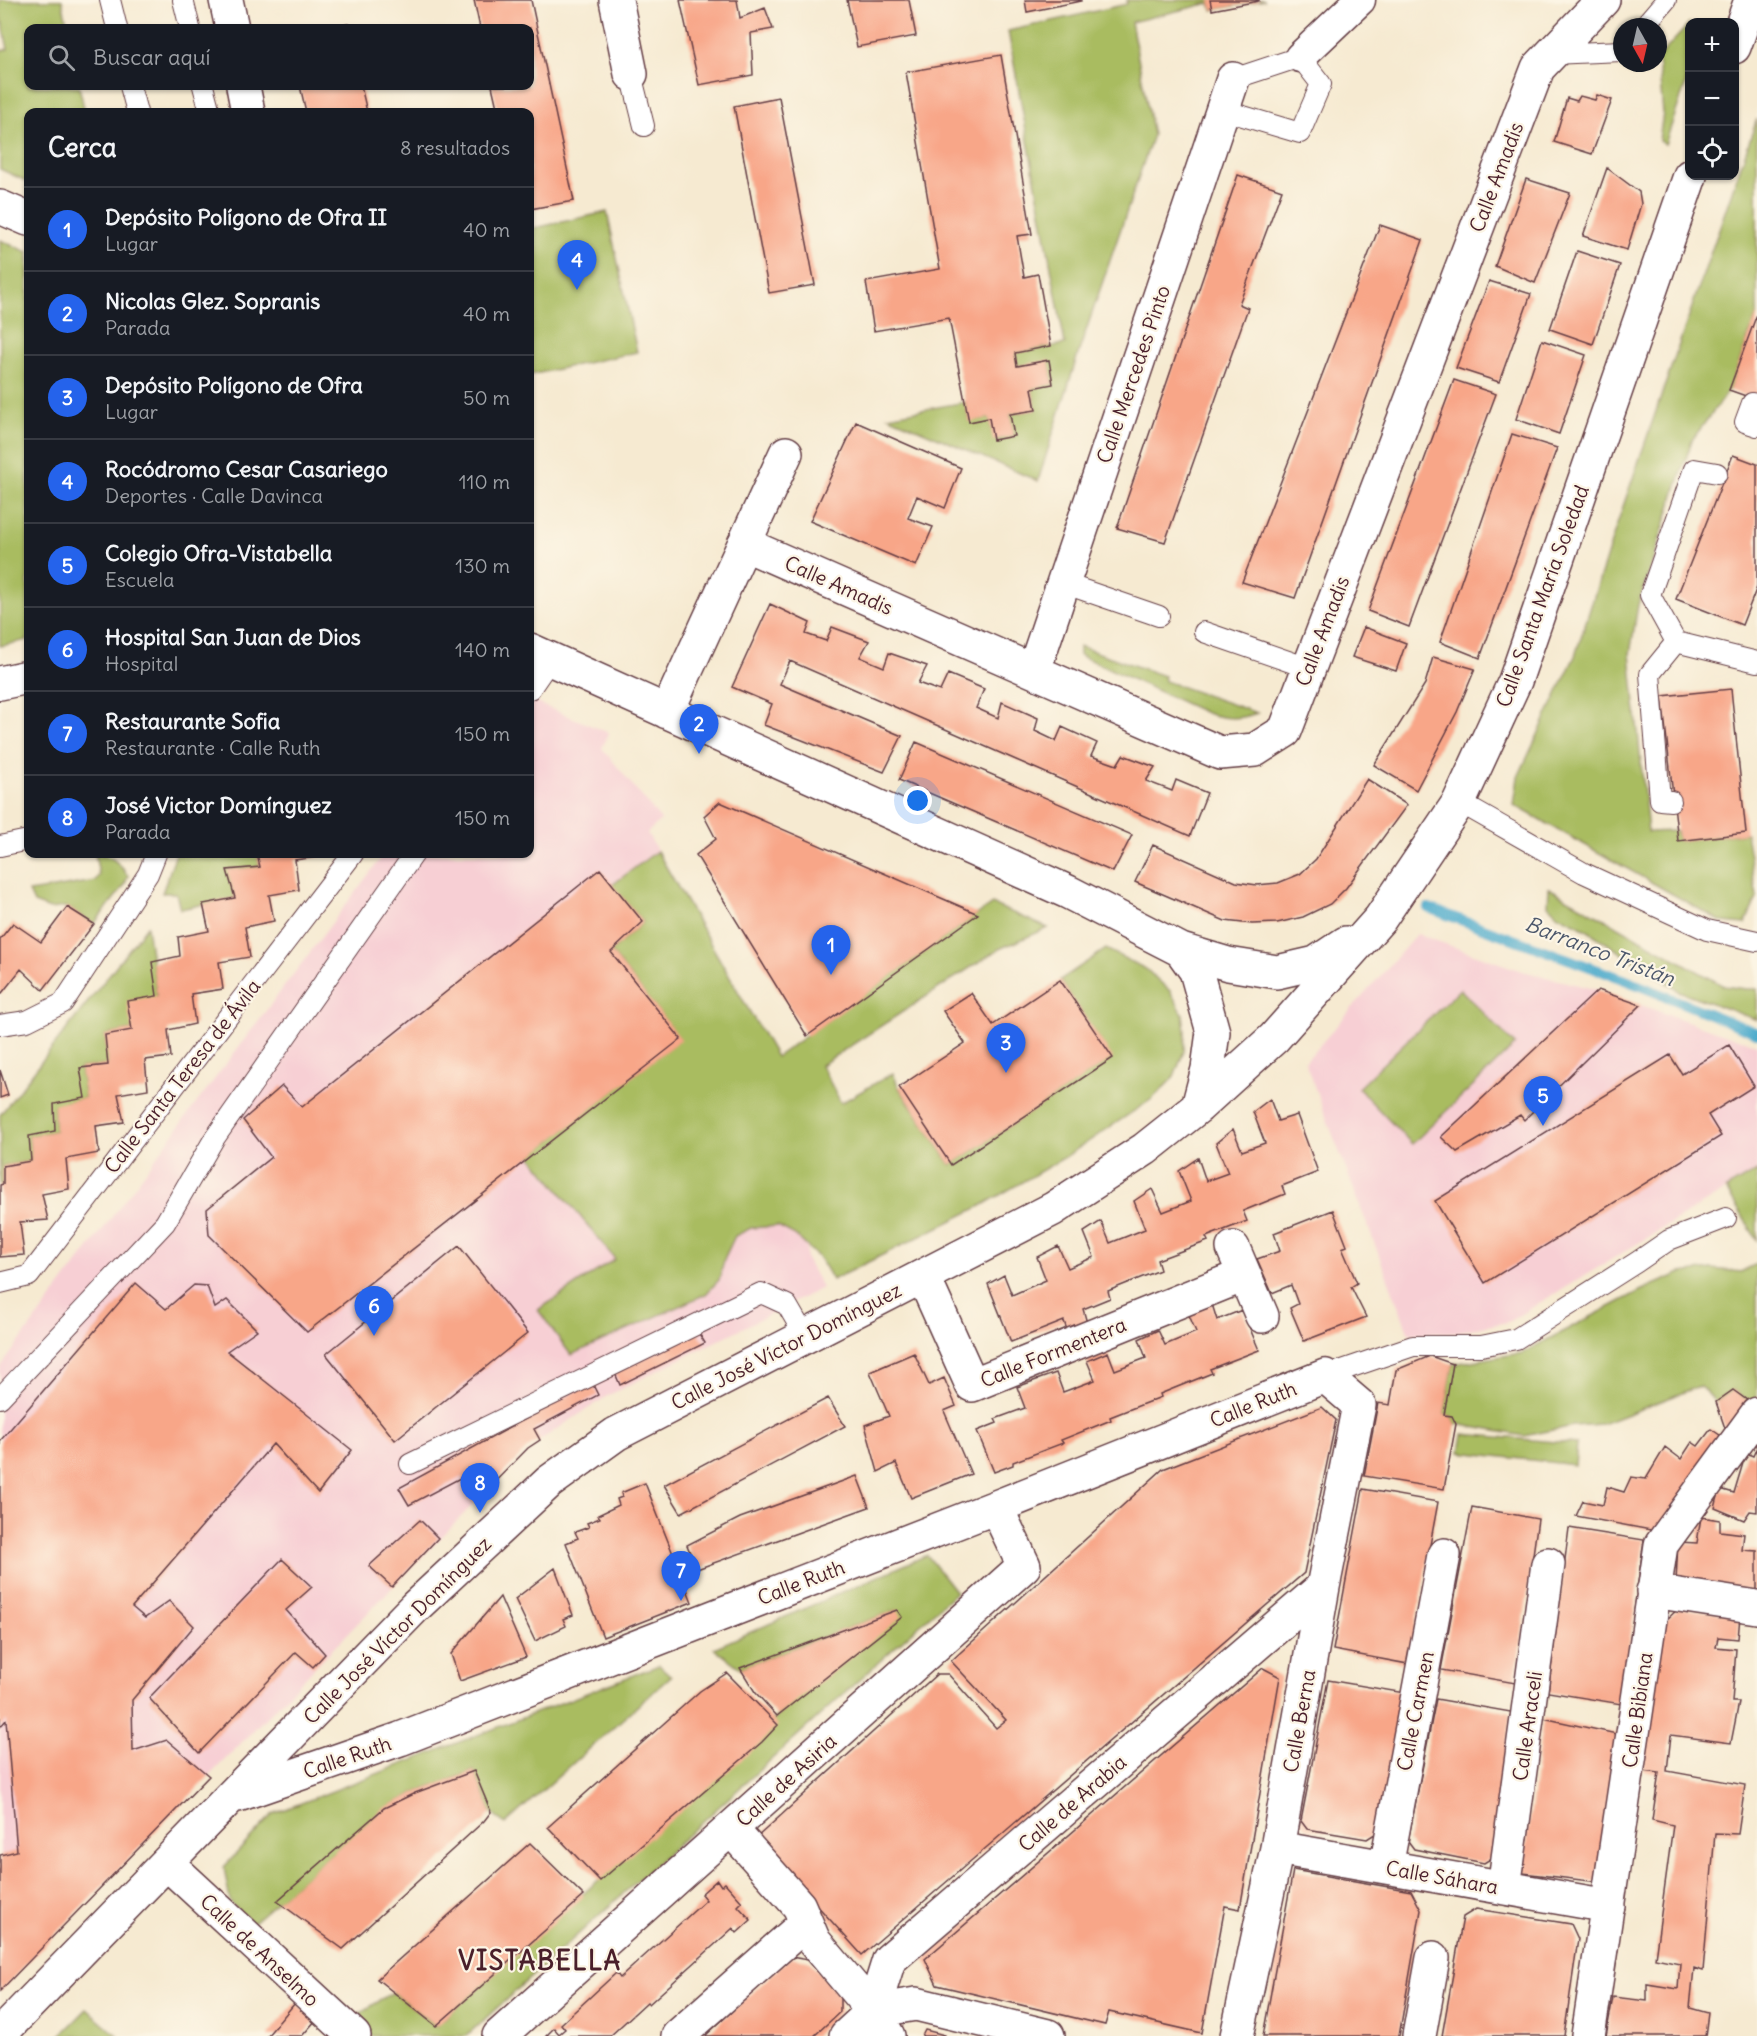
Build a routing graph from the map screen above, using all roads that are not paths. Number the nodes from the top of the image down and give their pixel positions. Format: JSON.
{"nodes":[{"id":1,"x":110,"y":0,"type":"edge"},
{"id":2,"x":183,"y":0,"type":"edge"},
{"id":3,"x":226,"y":0,"type":"edge"},
{"id":4,"x":616,"y":0,"type":"edge"},
{"id":5,"x":1360,"y":0,"type":"edge"},
{"id":6,"x":1603,"y":0,"type":"edge"},
{"id":7,"x":1665,"y":0,"type":"edge"},
{"id":8,"x":1751,"y":0,"type":"edge"},
{"id":9,"x":1650,"y":18,"type":"edge"},
{"id":10,"x":116,"y":24,"type":"edge"},
{"id":11,"x":189,"y":24,"type":"edge"},
{"id":12,"x":231,"y":24,"type":"edge"},
{"id":13,"x":1739,"y":33,"type":"edge"},
{"id":14,"x":1613,"y":51,"type":"edge"},
{"id":15,"x":1551,"y":54,"type":"junction"},
{"id":16,"x":1300,"y":57,"type":"junction"},
{"id":17,"x":631,"y":74,"type":"joint"},
{"id":18,"x":1233,"y":78,"type":"joint"},
{"id":19,"x":131,"y":90,"type":"edge"},
{"id":20,"x":204,"y":90,"type":"edge"},
{"id":21,"x":244,"y":90,"type":"edge"},
{"id":22,"x":136,"y":108,"type":"edge"},
{"id":23,"x":209,"y":108,"type":"edge"},
{"id":24,"x":247,"y":108,"type":"edge"},
{"id":25,"x":1223,"y":110,"type":"junction"},
{"id":26,"x":644,"y":126,"type":"dead end"},
{"id":27,"x":1689,"y":180,"type":"edge"},
{"id":28,"x":0,"y":207,"type":"edge"},
{"id":29,"x":24,"y":217,"type":"edge"},
{"id":30,"x":1752,"y":403,"type":"dead end"},
{"id":31,"x":1757,"y":426,"type":"edge"},
{"id":32,"x":786,"y":453,"type":"dead end"},
{"id":33,"x":1717,"y":473,"type":"dead end"},
{"id":34,"x":744,"y":544,"type":"junction"},
{"id":35,"x":1063,"y":583,"type":"junction"},
{"id":36,"x":1159,"y":616,"type":"dead end"},
{"id":37,"x":1204,"y":632,"type":"dead end"},
{"id":38,"x":1676,"y":642,"type":"junction"},
{"id":39,"x":540,"y":655,"type":"edge"},
{"id":40,"x":1757,"y":662,"type":"edge"},
{"id":41,"x":1308,"y":668,"type":"junction"},
{"id":42,"x":1034,"y":670,"type":"junction"},
{"id":43,"x":534,"y":675,"type":"edge"},
{"id":44,"x":24,"y":678,"type":"edge"},
{"id":45,"x":0,"y":683,"type":"edge"},
{"id":46,"x":667,"y":712,"type":"junction"},
{"id":47,"x":1671,"y":801,"type":"dead end"},
{"id":48,"x":1459,"y":802,"type":"junction"},
{"id":49,"x":24,"y":841,"type":"edge"},
{"id":50,"x":0,"y":846,"type":"edge"},
{"id":51,"x":154,"y":858,"type":"edge"},
{"id":52,"x":350,"y":858,"type":"edge"},
{"id":53,"x":411,"y":858,"type":"edge"},
{"id":54,"x":1380,"y":919,"type":"junction"},
{"id":55,"x":1757,"y":941,"type":"edge"},
{"id":56,"x":1181,"y":950,"type":"junction"},
{"id":57,"x":0,"y":1025,"type":"edge"},
{"id":58,"x":1198,"y":1107,"type":"junction"},
{"id":59,"x":1726,"y":1218,"type":"dead end"},
{"id":60,"x":923,"y":1276,"type":"junction"},
{"id":61,"x":0,"y":1282,"type":"edge"},
{"id":62,"x":1262,"y":1316,"type":"dead end"},
{"id":63,"x":805,"y":1336,"type":"junction"},
{"id":64,"x":1325,"y":1376,"type":"junction"},
{"id":65,"x":0,"y":1398,"type":"edge"},
{"id":66,"x":1757,"y":1413,"type":"edge"},
{"id":67,"x":410,"y":1464,"type":"dead end"},
{"id":68,"x":996,"y":1507,"type":"junction"},
{"id":69,"x":1444,"y":1555,"type":"dead end"},
{"id":70,"x":1548,"y":1564,"type":"dead end"},
{"id":71,"x":1323,"y":1587,"type":"junction"},
{"id":72,"x":1653,"y":1591,"type":"junction"},
{"id":73,"x":1757,"y":1607,"type":"edge"},
{"id":74,"x":232,"y":1797,"type":"junction"},
{"id":75,"x":731,"y":1829,"type":"junction"},
{"id":76,"x":1276,"y":1848,"type":"junction"},
{"id":77,"x":167,"y":1863,"type":"junction"},
{"id":78,"x":1386,"y":1867,"type":"junction"},
{"id":79,"x":1504,"y":1888,"type":"junction"},
{"id":80,"x":1608,"y":1906,"type":"junction"},
{"id":81,"x":806,"y":1923,"type":"junction"},
{"id":82,"x":1433,"y":1958,"type":"dead end"},
{"id":83,"x":880,"y":2024,"type":"edge"},
{"id":84,"x":0,"y":2034,"type":"edge"},
{"id":85,"x":354,"y":2036,"type":"edge"},
{"id":86,"x":499,"y":2036,"type":"edge"},
{"id":87,"x":678,"y":2036,"type":"edge"},
{"id":88,"x":846,"y":2036,"type":"edge"},
{"id":89,"x":1048,"y":2036,"type":"edge"},
{"id":90,"x":1237,"y":2036,"type":"edge"},
{"id":91,"x":1419,"y":2036,"type":"edge"},
{"id":92,"x":1588,"y":2036,"type":"edge"}],
"edges":[{"from":1,"to":10,"type":"lane"},
{"from":2,"to":11,"type":"lane"},
{"from":3,"to":12,"type":"street"},
{"from":4,"to":17,"type":"street"},
{"from":5,"to":16,"type":"street"},
{"from":6,"to":15,"type":"street","name":"Calle Amadis"},
{"from":7,"to":9,"type":"lane"},
{"from":8,"to":13,"type":"street"},
{"from":14,"to":15,"type":"lane"},
{"from":15,"to":41,"type":"street","name":"Calle Amadis"},
{"from":16,"to":18,"type":"lane"},
{"from":16,"to":25,"type":"lane"},
{"from":17,"to":26,"type":"lane"},
{"from":18,"to":25,"type":"street","name":"Calle Mercedes Pinto"},
{"from":19,"to":22,"type":"lane"},
{"from":20,"to":23,"type":"lane"},
{"from":21,"to":24,"type":"street"},
{"from":25,"to":35,"type":"street","name":"Calle Mercedes Pinto"},
{"from":27,"to":48,"type":"street","name":"Calle Santa María Soledad"},
{"from":28,"to":29,"type":"street"},
{"from":30,"to":31,"type":"lane"},
{"from":32,"to":34,"type":"street"},
{"from":33,"to":38,"type":"lane"},
{"from":34,"to":42,"type":"street","name":"Calle Amadis"},
{"from":34,"to":46,"type":"street"},
{"from":35,"to":36,"type":"lane"},
{"from":35,"to":42,"type":"street","name":"Calle Mercedes Pinto"},
{"from":37,"to":41,"type":"lane"},
{"from":38,"to":40,"type":"lane"},
{"from":38,"to":47,"type":"lane"},
{"from":39,"to":43,"type":"lane"},
{"from":39,"to":46,"type":"street"},
{"from":41,"to":42,"type":"street","name":"Calle Amadis"},
{"from":44,"to":45,"type":"street"},
{"from":46,"to":56,"type":"street"},
{"from":48,"to":54,"type":"street","name":"Calle Santa María Soledad"},
{"from":48,"to":55,"type":"lane"},
{"from":49,"to":50,"type":"lane"},
{"from":51,"to":57,"type":"lane"},
{"from":52,"to":61,"type":"lane","name":"Calle Santa Teresa de Ávila"},
{"from":53,"to":65,"type":"lane"},
{"from":54,"to":56,"type":"street"},
{"from":54,"to":58,"type":"street","name":"Calle Santa María Soledad"},
{"from":56,"to":58,"type":"street"},
{"from":58,"to":60,"type":"street","name":"Calle José Víctor Domínguez"},
{"from":59,"to":64,"type":"lane"},
{"from":60,"to":62,"type":"street","name":"Calle Formentera"},
{"from":60,"to":63,"type":"street","name":"Calle José Víctor Domínguez"},
{"from":63,"to":67,"type":"lane"},
{"from":63,"to":74,"type":"street","name":"Calle José Víctor Domínguez"},
{"from":64,"to":68,"type":"street","name":"Calle Ruth"},
{"from":64,"to":71,"type":"street","name":"Calle Berna"},
{"from":66,"to":72,"type":"street","name":"Calle Bibiana"},
{"from":68,"to":74,"type":"street","name":"Calle Ruth"},
{"from":68,"to":75,"type":"street","name":"Calle de Asiria"},
{"from":69,"to":78,"type":"street","name":"Calle Carmen"},
{"from":70,"to":79,"type":"street","name":"Calle Araceli"},
{"from":71,"to":76,"type":"street","name":"Calle Berna"},
{"from":71,"to":83,"type":"street","name":"Calle de Arabia"},
{"from":72,"to":73,"type":"street"},
{"from":72,"to":80,"type":"street","name":"Calle Bibiana"},
{"from":74,"to":77,"type":"street","name":"Calle José Víctor Domínguez"},
{"from":75,"to":81,"type":"street"},
{"from":75,"to":86,"type":"street","name":"Calle de Asiria"},
{"from":76,"to":78,"type":"street","name":"Calle Sáhara"},
{"from":76,"to":90,"type":"street","name":"Calle Berna"},
{"from":77,"to":84,"type":"street","name":"Calle José Víctor Domínguez"},
{"from":77,"to":85,"type":"street","name":"Calle de Anselmo"},
{"from":78,"to":79,"type":"street","name":"Calle Sáhara"},
{"from":79,"to":80,"type":"street","name":"Calle Sáhara"},
{"from":80,"to":92,"type":"street","name":"Calle Bibiana"},
{"from":81,"to":83,"type":"street"},
{"from":81,"to":87,"type":"street"},
{"from":82,"to":91,"type":"street"},
{"from":83,"to":88,"type":"street","name":"Calle de Arabia"},
{"from":83,"to":89,"type":"street"}]}
